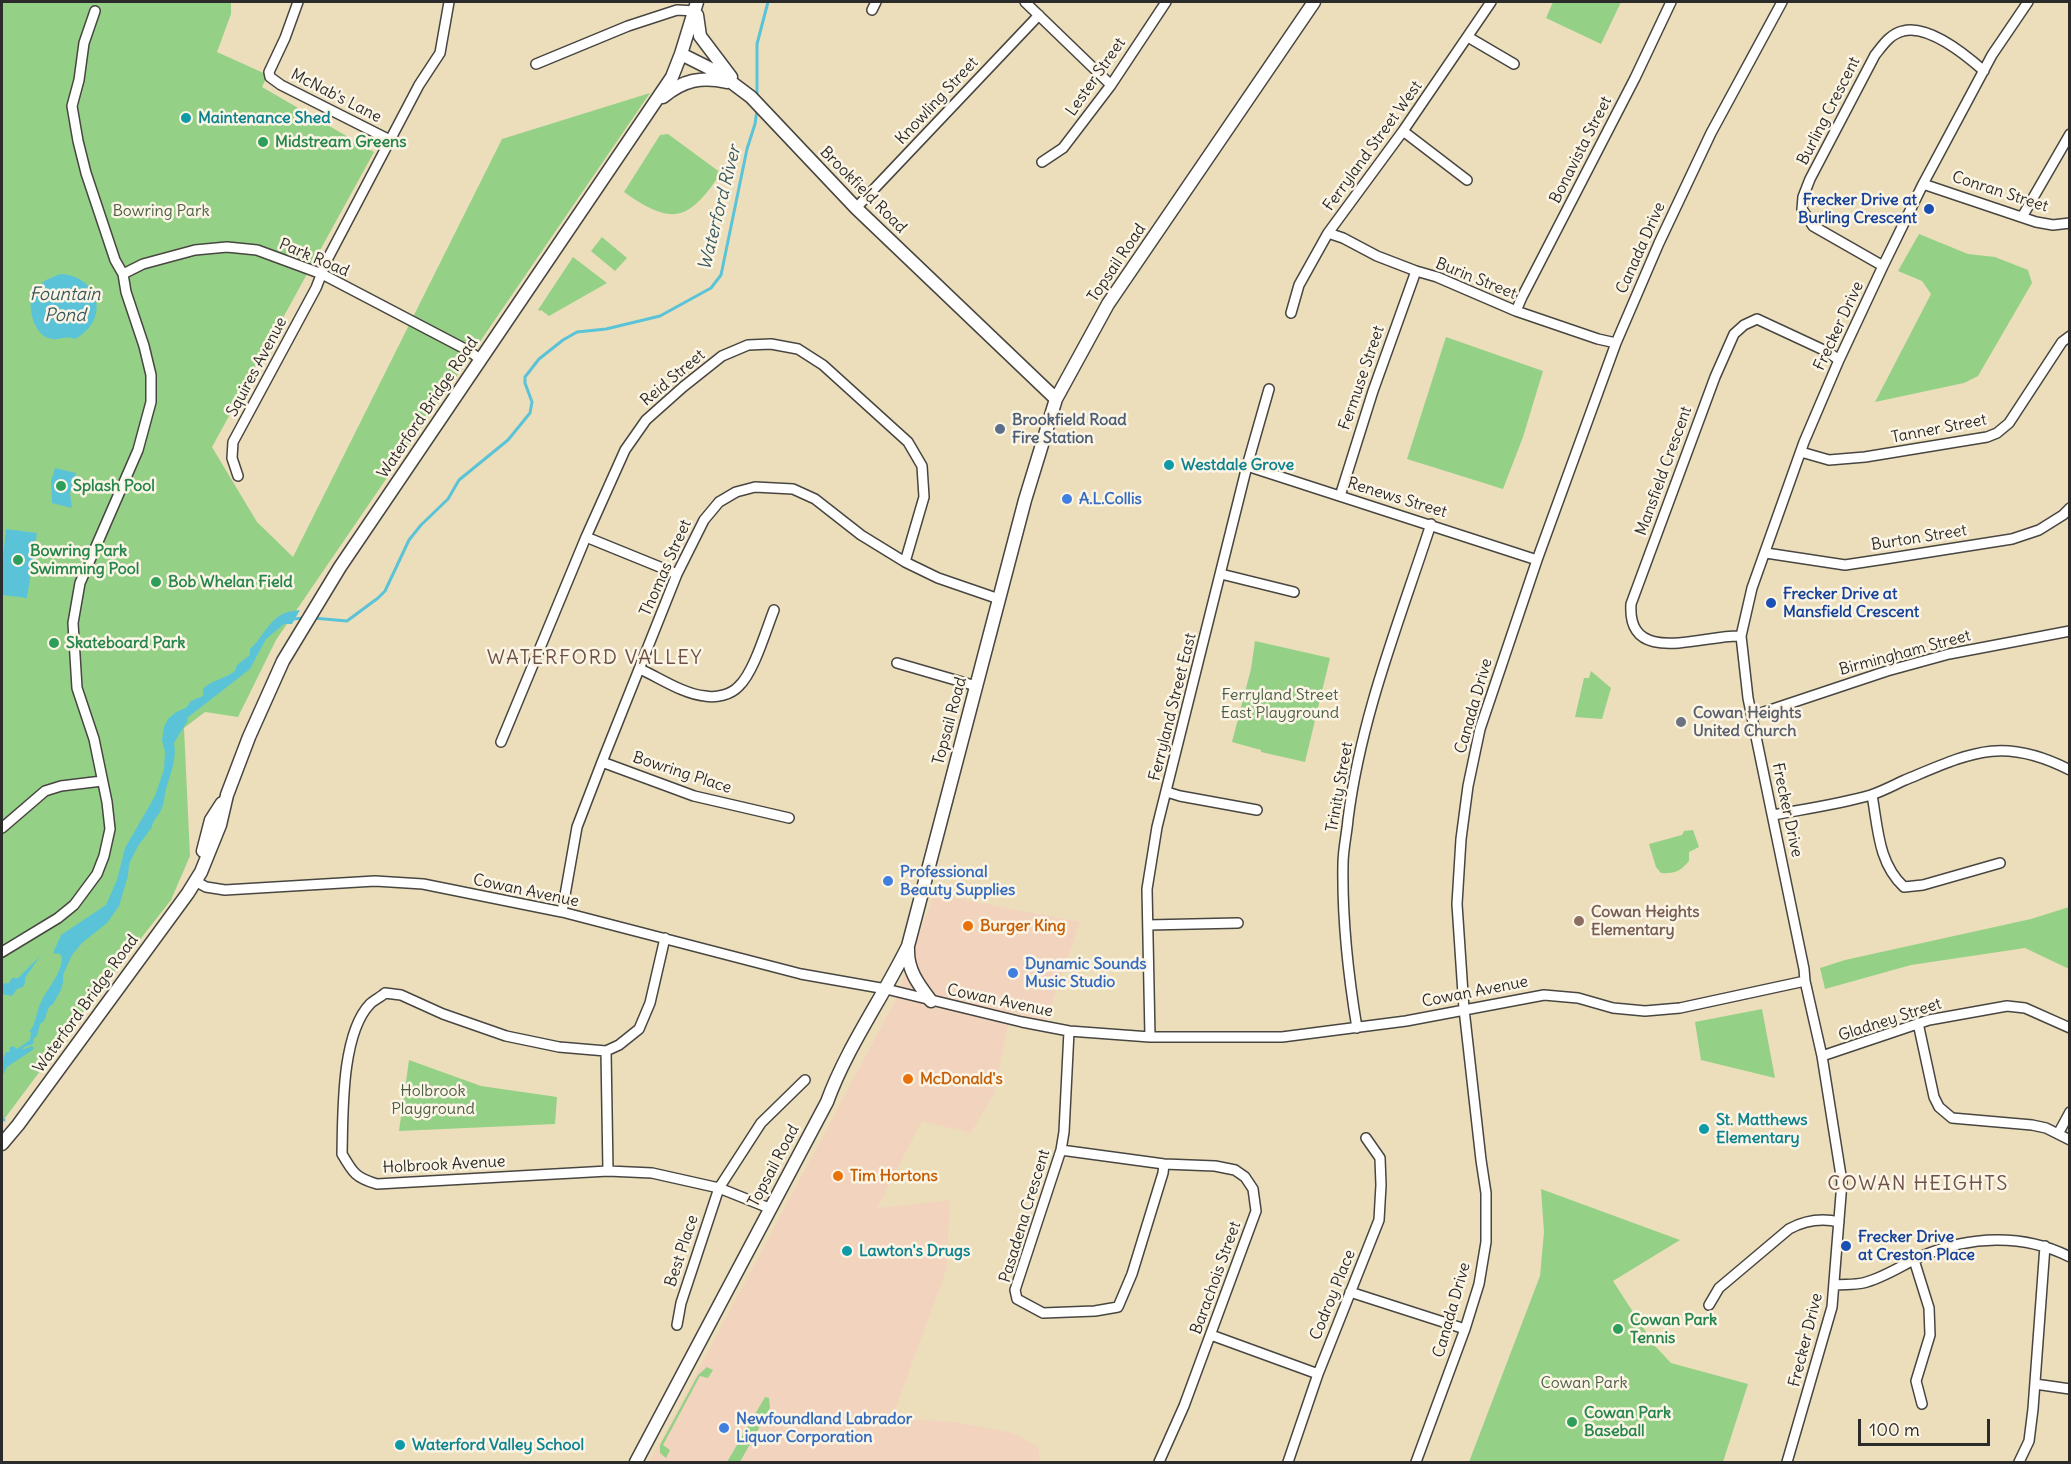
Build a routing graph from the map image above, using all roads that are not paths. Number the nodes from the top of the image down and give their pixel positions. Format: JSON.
{"nodes":[{"id":1,"x":298,"y":2,"type":"edge"},
{"id":2,"x":449,"y":2,"type":"edge"},
{"id":3,"x":1025,"y":2,"type":"edge"},
{"id":4,"x":1166,"y":2,"type":"edge"},
{"id":5,"x":1314,"y":2,"type":"edge"},
{"id":6,"x":1491,"y":2,"type":"edge"},
{"id":7,"x":1671,"y":2,"type":"edge"},
{"id":8,"x":1782,"y":2,"type":"edge"},
{"id":9,"x":2028,"y":2,"type":"edge"},
{"id":10,"x":696,"y":6,"type":"edge"},
{"id":11,"x":95,"y":11,"type":"dead end"},
{"id":12,"x":1039,"y":15,"type":"junction"},
{"id":13,"x":1468,"y":37,"type":"junction"},
{"id":14,"x":681,"y":54,"type":"junction"},
{"id":15,"x":536,"y":64,"type":"dead end"},
{"id":16,"x":1514,"y":64,"type":"dead end"},
{"id":17,"x":1983,"y":71,"type":"junction"},
{"id":18,"x":737,"y":85,"type":"junction"},
{"id":19,"x":1111,"y":85,"type":"junction"},
{"id":20,"x":654,"y":105,"type":"junction"},
{"id":21,"x":1403,"y":131,"type":"junction"},
{"id":22,"x":2070,"y":134,"type":"edge"},
{"id":23,"x":390,"y":140,"type":"junction"},
{"id":24,"x":1042,"y":162,"type":"dead end"},
{"id":25,"x":1467,"y":180,"type":"dead end"},
{"id":26,"x":1923,"y":184,"type":"junction"},
{"id":27,"x":856,"y":208,"type":"junction"},
{"id":28,"x":2022,"y":217,"type":"junction"},
{"id":29,"x":2070,"y":223,"type":"edge"},
{"id":30,"x":1328,"y":234,"type":"junction"},
{"id":31,"x":1883,"y":266,"type":"junction"},
{"id":32,"x":1416,"y":272,"type":"junction"},
{"id":33,"x":123,"y":274,"type":"junction"},
{"id":34,"x":322,"y":274,"type":"junction"},
{"id":35,"x":1516,"y":311,"type":"junction"},
{"id":36,"x":1291,"y":314,"type":"dead end"},
{"id":37,"x":2070,"y":336,"type":"edge"},
{"id":38,"x":1616,"y":343,"type":"junction"},
{"id":39,"x":481,"y":360,"type":"junction"},
{"id":40,"x":1839,"y":360,"type":"junction"},
{"id":41,"x":1269,"y":389,"type":"dead end"},
{"id":42,"x":1056,"y":399,"type":"junction"},
{"id":43,"x":1801,"y":452,"type":"junction"},
{"id":44,"x":1247,"y":466,"type":"junction"},
{"id":45,"x":238,"y":476,"type":"dead end"},
{"id":46,"x":1340,"y":496,"type":"junction"},
{"id":47,"x":2070,"y":508,"type":"edge"},
{"id":48,"x":1431,"y":524,"type":"junction"},
{"id":49,"x":586,"y":537,"type":"junction"},
{"id":50,"x":1766,"y":553,"type":"junction"},
{"id":51,"x":1537,"y":560,"type":"junction"},
{"id":52,"x":905,"y":562,"type":"junction"},
{"id":53,"x":677,"y":574,"type":"junction"},
{"id":54,"x":1221,"y":574,"type":"junction"},
{"id":55,"x":1294,"y":592,"type":"dead end"},
{"id":56,"x":999,"y":599,"type":"junction"},
{"id":57,"x":774,"y":610,"type":"dead end"},
{"id":58,"x":2070,"y":631,"type":"edge"},
{"id":59,"x":1741,"y":636,"type":"junction"},
{"id":60,"x":897,"y":663,"type":"dead end"},
{"id":61,"x":640,"y":669,"type":"junction"},
{"id":62,"x":976,"y":686,"type":"junction"},
{"id":63,"x":1752,"y":716,"type":"junction"},
{"id":64,"x":501,"y":742,"type":"dead end"},
{"id":65,"x":602,"y":762,"type":"junction"},
{"id":66,"x":2070,"y":770,"type":"edge"},
{"id":67,"x":101,"y":777,"type":"junction"},
{"id":68,"x":1167,"y":792,"type":"junction"},
{"id":69,"x":1872,"y":795,"type":"junction"},
{"id":70,"x":1257,"y":810,"type":"dead end"},
{"id":71,"x":1773,"y":815,"type":"junction"},
{"id":72,"x":789,"y":818,"type":"dead end"},
{"id":73,"x":2,"y":828,"type":"edge"},
{"id":74,"x":2000,"y":863,"type":"dead end"},
{"id":75,"x":195,"y":881,"type":"junction"},
{"id":76,"x":562,"y":912,"type":"junction"},
{"id":77,"x":1238,"y":922,"type":"dead end"},
{"id":78,"x":1148,"y":925,"type":"junction"},
{"id":79,"x":665,"y":938,"type":"junction"},
{"id":80,"x":908,"y":946,"type":"junction"},
{"id":81,"x":2,"y":952,"type":"edge"},
{"id":82,"x":1805,"y":981,"type":"junction"},
{"id":83,"x":886,"y":989,"type":"junction"},
{"id":84,"x":931,"y":1001,"type":"junction"},
{"id":85,"x":1464,"y":1009,"type":"junction"},
{"id":86,"x":1918,"y":1023,"type":"junction"},
{"id":87,"x":1357,"y":1028,"type":"junction"},
{"id":88,"x":2070,"y":1028,"type":"edge"},
{"id":89,"x":1070,"y":1031,"type":"junction"},
{"id":90,"x":1150,"y":1037,"type":"junction"},
{"id":91,"x":606,"y":1051,"type":"junction"},
{"id":92,"x":1822,"y":1056,"type":"junction"},
{"id":93,"x":805,"y":1080,"type":"dead end"},
{"id":94,"x":2070,"y":1112,"type":"edge"},
{"id":95,"x":2058,"y":1134,"type":"junction"},
{"id":96,"x":1366,"y":1138,"type":"dead end"},
{"id":97,"x":2070,"y":1140,"type":"edge"},
{"id":98,"x":2,"y":1144,"type":"edge"},
{"id":99,"x":1061,"y":1150,"type":"junction"},
{"id":100,"x":1164,"y":1164,"type":"junction"},
{"id":101,"x":608,"y":1171,"type":"junction"},
{"id":102,"x":719,"y":1188,"type":"junction"},
{"id":103,"x":769,"y":1208,"type":"junction"},
{"id":104,"x":1839,"y":1222,"type":"junction"},
{"id":105,"x":2045,"y":1246,"type":"junction"},
{"id":106,"x":2070,"y":1257,"type":"edge"},
{"id":107,"x":1914,"y":1260,"type":"junction"},
{"id":108,"x":1835,"y":1285,"type":"junction"},
{"id":109,"x":1350,"y":1292,"type":"junction"},
{"id":110,"x":1710,"y":1305,"type":"dead end"},
{"id":111,"x":677,"y":1325,"type":"dead end"},
{"id":112,"x":1465,"y":1329,"type":"junction"},
{"id":113,"x":1211,"y":1335,"type":"junction"},
{"id":114,"x":1318,"y":1374,"type":"junction"},
{"id":115,"x":2035,"y":1384,"type":"junction"},
{"id":116,"x":2070,"y":1389,"type":"edge"},
{"id":117,"x":1922,"y":1404,"type":"dead end"},
{"id":118,"x":636,"y":1462,"type":"edge"},
{"id":119,"x":1159,"y":1462,"type":"edge"},
{"id":120,"x":1288,"y":1462,"type":"edge"},
{"id":121,"x":1416,"y":1462,"type":"edge"},
{"id":122,"x":1787,"y":1462,"type":"edge"},
{"id":123,"x":2019,"y":1462,"type":"edge"}],
"edges":[{"from":1,"to":23,"type":"street","name":"McNab's Lane"},
{"from":2,"to":23,"type":"street","name":"Squires Avenue"},
{"from":3,"to":12,"type":"street"},
{"from":4,"to":19,"type":"street","name":"Lester Street"},
{"from":5,"to":42,"type":"main road","name":"Topsail Road"},
{"from":6,"to":13,"type":"street","name":"Ferryland Street West"},
{"from":7,"to":35,"type":"street","name":"Bonavista Street"},
{"from":8,"to":38,"type":"street","name":"Canada Drive"},
{"from":9,"to":17,"type":"street","name":"Frecker Drive"},
{"from":10,"to":14,"type":"main road"},
{"from":10,"to":15,"type":"street"},
{"from":10,"to":18,"type":"main road"},
{"from":11,"to":33,"type":"street"},
{"from":12,"to":19,"type":"street"},
{"from":12,"to":27,"type":"street","name":"Knowling Street"},
{"from":13,"to":16,"type":"street"},
{"from":13,"to":21,"type":"street","name":"Ferryland Street West"},
{"from":14,"to":18,"type":"main road","name":"Brookfield Road"},
{"from":14,"to":20,"type":"main road","name":"Waterford Bridge Road"},
{"from":17,"to":26,"type":"street","name":"Frecker Drive"},
{"from":17,"to":31,"type":"street","name":"Burling Crescent"},
{"from":18,"to":20,"type":"main road"},
{"from":18,"to":27,"type":"main road","name":"Brookfield Road"},
{"from":19,"to":24,"type":"street","name":"Lester Street"},
{"from":20,"to":39,"type":"main road","name":"Waterford Bridge Road"},
{"from":21,"to":25,"type":"street"},
{"from":21,"to":30,"type":"street","name":"Ferryland Street West"},
{"from":22,"to":28,"type":"street"},
{"from":23,"to":34,"type":"street","name":"Squires Avenue"},
{"from":26,"to":28,"type":"street","name":"Conran Street"},
{"from":26,"to":31,"type":"street","name":"Frecker Drive"},
{"from":27,"to":42,"type":"main road","name":"Brookfield Road"},
{"from":28,"to":29,"type":"street","name":"Conran Street"},
{"from":30,"to":32,"type":"street","name":"Burin Street"},
{"from":30,"to":36,"type":"street","name":"Ferryland Street West"},
{"from":31,"to":40,"type":"street","name":"Frecker Drive"},
{"from":32,"to":35,"type":"street","name":"Burin Street"},
{"from":32,"to":46,"type":"street","name":"Fermuse Street"},
{"from":33,"to":34,"type":"street","name":"Park Road"},
{"from":33,"to":67,"type":"street"},
{"from":34,"to":39,"type":"street","name":"Park Road"},
{"from":34,"to":45,"type":"street","name":"Squires Avenue"},
{"from":35,"to":38,"type":"street","name":"Burin Street"},
{"from":37,"to":43,"type":"street","name":"Tanner Street"},
{"from":38,"to":51,"type":"street","name":"Canada Drive"},
{"from":39,"to":75,"type":"main road","name":"Waterford Bridge Road"},
{"from":40,"to":43,"type":"street","name":"Frecker Drive"},
{"from":40,"to":59,"type":"street","name":"Mansfield Crescent"},
{"from":41,"to":44,"type":"street","name":"Ferryland Street East"},
{"from":42,"to":56,"type":"main road","name":"Topsail Road"},
{"from":43,"to":50,"type":"street","name":"Frecker Drive"},
{"from":44,"to":46,"type":"street","name":"Renews Street"},
{"from":44,"to":54,"type":"street","name":"Ferryland Street East"},
{"from":46,"to":48,"type":"street","name":"Renews Street"},
{"from":47,"to":50,"type":"street","name":"Burton Street"},
{"from":48,"to":51,"type":"street","name":"Renews Street"},
{"from":48,"to":87,"type":"street","name":"Trinity Street"},
{"from":49,"to":52,"type":"street","name":"Reid Street"},
{"from":49,"to":53,"type":"street"},
{"from":49,"to":64,"type":"street","name":"Reid Street"},
{"from":50,"to":59,"type":"street","name":"Frecker Drive"},
{"from":51,"to":85,"type":"street","name":"Canada Drive"},
{"from":52,"to":53,"type":"street","name":"Thomas Street"},
{"from":52,"to":56,"type":"street","name":"Thomas Street"},
{"from":53,"to":61,"type":"street","name":"Thomas Street"},
{"from":54,"to":55,"type":"street"},
{"from":54,"to":68,"type":"street","name":"Ferryland Street East"},
{"from":56,"to":62,"type":"main road","name":"Topsail Road"},
{"from":57,"to":61,"type":"street"},
{"from":58,"to":63,"type":"street","name":"Birmingham Street"},
{"from":59,"to":63,"type":"street","name":"Frecker Drive"},
{"from":60,"to":62,"type":"street"},
{"from":61,"to":65,"type":"street","name":"Thomas Street"},
{"from":62,"to":80,"type":"main road","name":"Topsail Road"},
{"from":63,"to":71,"type":"street","name":"Frecker Drive"},
{"from":65,"to":72,"type":"street","name":"Bowring Place"},
{"from":65,"to":76,"type":"street","name":"Thomas Street"},
{"from":66,"to":69,"type":"street"},
{"from":67,"to":73,"type":"street"},
{"from":67,"to":81,"type":"street"},
{"from":68,"to":70,"type":"street"},
{"from":68,"to":78,"type":"street","name":"Ferryland Street East"},
{"from":69,"to":71,"type":"street"},
{"from":69,"to":74,"type":"street"},
{"from":71,"to":82,"type":"street","name":"Frecker Drive"},
{"from":75,"to":76,"type":"street","name":"Cowan Avenue"},
{"from":75,"to":98,"type":"main road","name":"Waterford Bridge Road"},
{"from":76,"to":79,"type":"street","name":"Cowan Avenue"},
{"from":77,"to":78,"type":"street"},
{"from":78,"to":90,"type":"street","name":"Ferryland Street East"},
{"from":79,"to":83,"type":"street","name":"Cowan Avenue"},
{"from":79,"to":91,"type":"street"},
{"from":80,"to":83,"type":"main road","name":"Topsail Road"},
{"from":80,"to":84,"type":"main road"},
{"from":82,"to":85,"type":"street","name":"Cowan Avenue"},
{"from":82,"to":92,"type":"street","name":"Frecker Drive"},
{"from":83,"to":84,"type":"street","name":"Cowan Avenue"},
{"from":83,"to":103,"type":"main road","name":"Topsail Road"},
{"from":84,"to":89,"type":"street","name":"Cowan Avenue"},
{"from":85,"to":87,"type":"street","name":"Cowan Avenue"},
{"from":85,"to":112,"type":"street","name":"Canada Drive"},
{"from":86,"to":88,"type":"street","name":"Gladney Street"},
{"from":86,"to":92,"type":"street","name":"Gladney Street"},
{"from":86,"to":95,"type":"street"},
{"from":87,"to":90,"type":"street","name":"Cowan Avenue"},
{"from":89,"to":90,"type":"street","name":"Cowan Avenue"},
{"from":89,"to":99,"type":"street","name":"Pasadena Crescent"},
{"from":91,"to":101,"type":"street"},
{"from":91,"to":101,"type":"street","name":"Holbrook Avenue"},
{"from":92,"to":104,"type":"street","name":"Frecker Drive"},
{"from":93,"to":102,"type":"street","name":"Best Place"},
{"from":94,"to":95,"type":"street"},
{"from":95,"to":97,"type":"street"},
{"from":96,"to":109,"type":"street","name":"Codroy Place"},
{"from":99,"to":100,"type":"street","name":"Barachois Street"},
{"from":99,"to":100,"type":"street","name":"Pasadena Crescent"},
{"from":100,"to":113,"type":"street","name":"Barachois Street"},
{"from":101,"to":102,"type":"street","name":"Holbrook Avenue"},
{"from":102,"to":103,"type":"street","name":"Holbrook Avenue"},
{"from":102,"to":111,"type":"street","name":"Best Place"},
{"from":103,"to":118,"type":"main road","name":"Topsail Road"},
{"from":104,"to":108,"type":"street","name":"Frecker Drive"},
{"from":104,"to":110,"type":"street"},
{"from":105,"to":106,"type":"street"},
{"from":105,"to":107,"type":"street"},
{"from":105,"to":115,"type":"street"},
{"from":107,"to":108,"type":"street"},
{"from":107,"to":117,"type":"street"},
{"from":108,"to":122,"type":"street","name":"Frecker Drive"},
{"from":109,"to":112,"type":"street"},
{"from":109,"to":114,"type":"street","name":"Codroy Place"},
{"from":112,"to":121,"type":"street","name":"Canada Drive"},
{"from":113,"to":114,"type":"street"},
{"from":113,"to":119,"type":"street","name":"Barachois Street"},
{"from":114,"to":120,"type":"street","name":"Codroy Place"},
{"from":115,"to":116,"type":"street"},
{"from":115,"to":123,"type":"street"}]}
